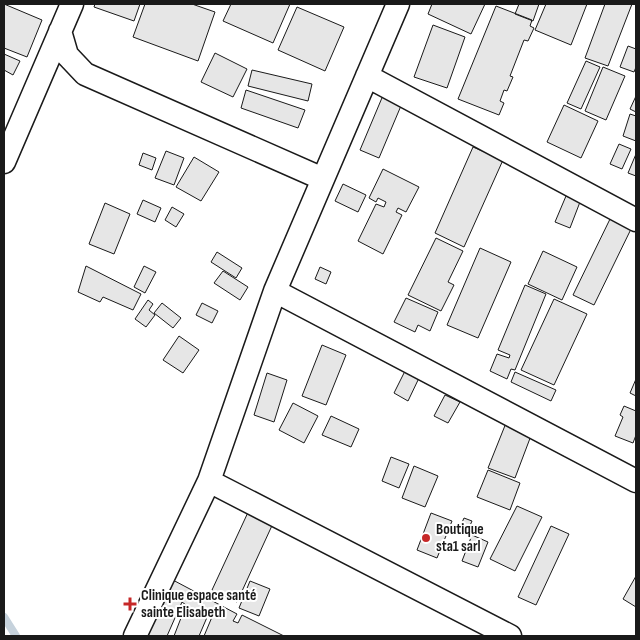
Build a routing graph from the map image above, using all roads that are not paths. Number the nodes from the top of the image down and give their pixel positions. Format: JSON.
{"nodes":[{"id":1,"x":72,"y":4,"type":"edge"},
{"id":2,"x":398,"y":4,"type":"edge"},
{"id":3,"x":60,"y":31,"type":"junction"},
{"id":4,"x":367,"y":76,"type":"junction"},
{"id":5,"x":4,"y":162,"type":"edge"},
{"id":6,"x":323,"y":178,"type":"junction"},
{"id":7,"x":636,"y":220,"type":"edge"},
{"id":8,"x":274,"y":291,"type":"junction"},
{"id":9,"x":210,"y":481,"type":"junction"},
{"id":10,"x":636,"y":482,"type":"edge"},
{"id":11,"x":135,"y":636,"type":"edge"},
{"id":12,"x":510,"y":636,"type":"edge"}],
"edges":[{"from":1,"to":3,"type":"street"},
{"from":2,"to":4,"type":"street"},
{"from":3,"to":5,"type":"street"},
{"from":3,"to":6,"type":"street"},
{"from":4,"to":6,"type":"street"},
{"from":4,"to":7,"type":"street"},
{"from":6,"to":8,"type":"street"},
{"from":8,"to":9,"type":"street"},
{"from":8,"to":10,"type":"street"},
{"from":9,"to":11,"type":"street"},
{"from":9,"to":12,"type":"street"}]}
